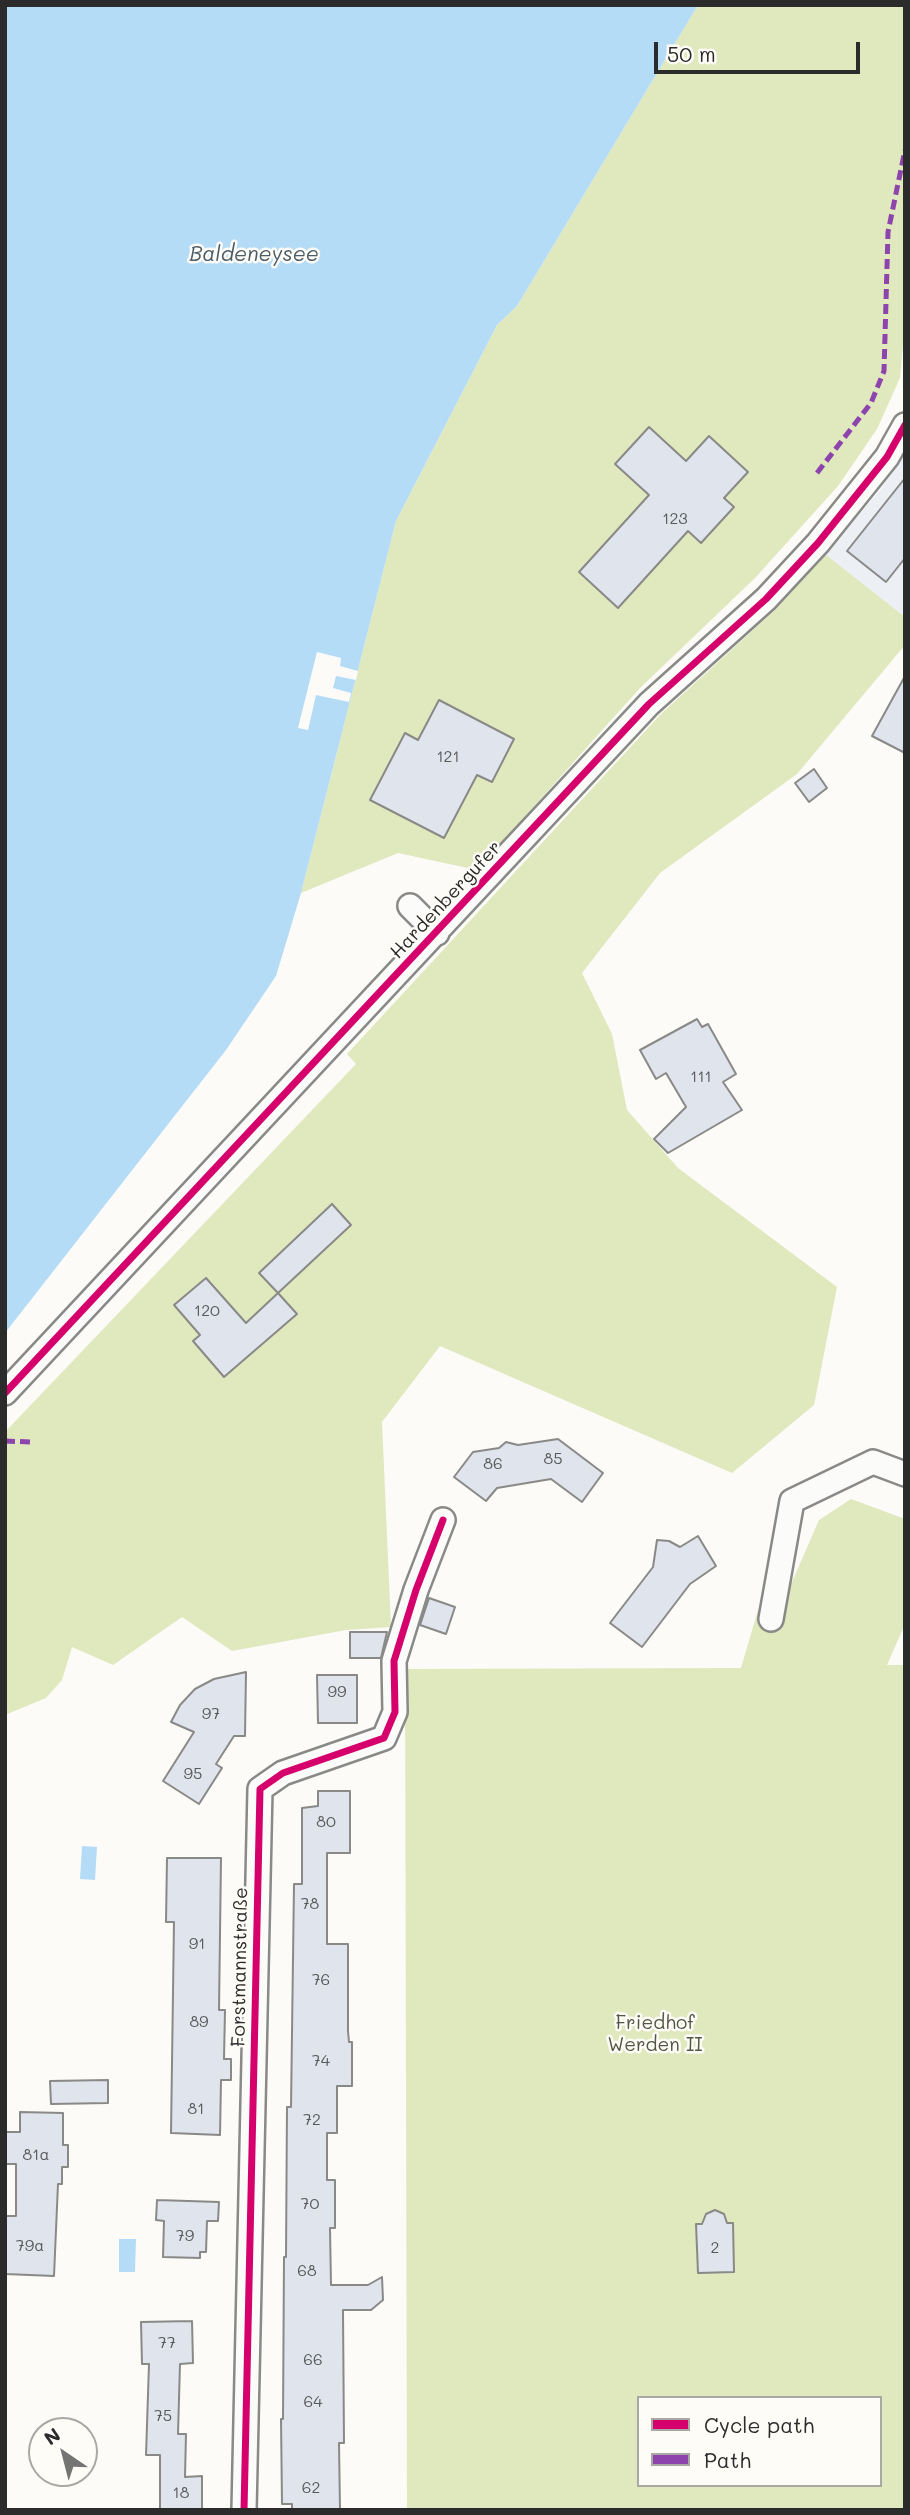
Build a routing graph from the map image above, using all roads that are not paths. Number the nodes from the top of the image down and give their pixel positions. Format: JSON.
{"nodes":[{"id":1,"x":905,"y":425,"type":"edge"},
{"id":2,"x":410,"y":906,"type":"dead end"},
{"id":3,"x":437,"y":933,"type":"junction"},
{"id":4,"x":5,"y":1393,"type":"edge"},
{"id":5,"x":905,"y":1474,"type":"edge"},
{"id":6,"x":443,"y":1520,"type":"dead end"},
{"id":7,"x":771,"y":1619,"type":"dead end"},
{"id":8,"x":244,"y":2510,"type":"edge"}],
"edges":[{"from":1,"to":3,"type":"street","name":"Hardenbergufer"},
{"from":2,"to":3,"type":"street","name":"Hardenbergufer"},
{"from":3,"to":4,"type":"street","name":"Hardenbergufer"},
{"from":5,"to":7,"type":"street"},
{"from":6,"to":8,"type":"street","name":"Forstmannstraße"}]}
